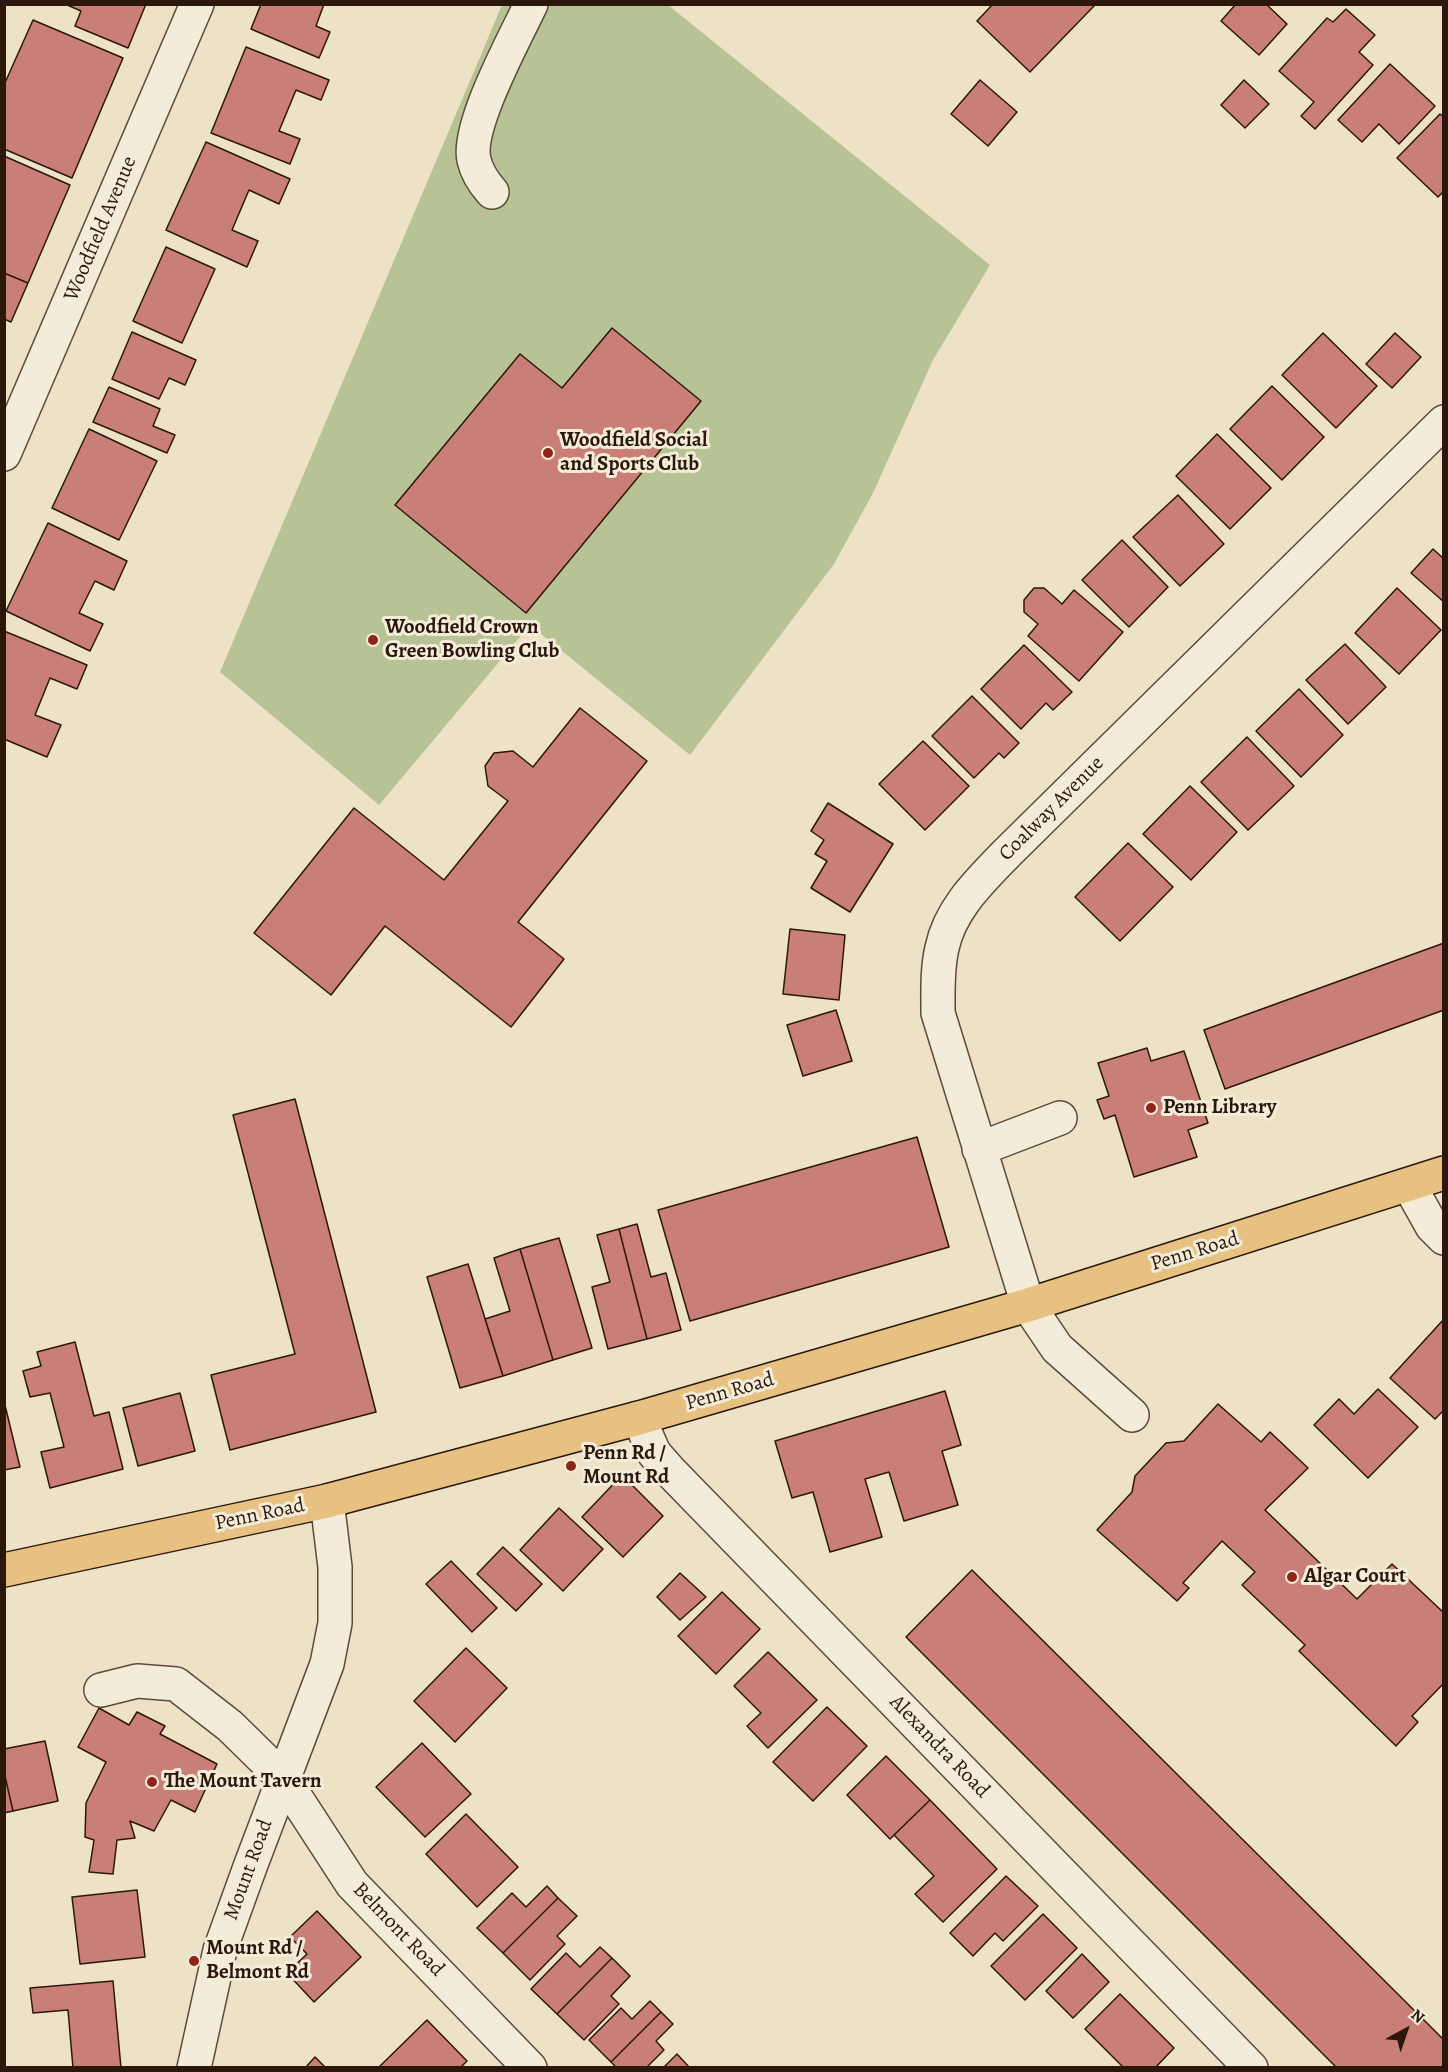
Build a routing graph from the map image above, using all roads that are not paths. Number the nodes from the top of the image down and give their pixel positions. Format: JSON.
{"nodes":[{"id":1,"x":197,"y":4,"type":"edge"},
{"id":2,"x":531,"y":4,"type":"edge"},
{"id":3,"x":492,"y":192,"type":"dead end"},
{"id":4,"x":1443,"y":422,"type":"edge"},
{"id":5,"x":4,"y":454,"type":"edge"},
{"id":6,"x":1060,"y":1118,"type":"dead end"},
{"id":7,"x":979,"y":1149,"type":"junction"},
{"id":8,"x":1443,"y":1173,"type":"edge"},
{"id":9,"x":1409,"y":1185,"type":"junction"},
{"id":10,"x":1443,"y":1238,"type":"edge"},
{"id":11,"x":1028,"y":1305,"type":"junction"},
{"id":12,"x":1132,"y":1415,"type":"dead end"},
{"id":13,"x":639,"y":1418,"type":"junction"},
{"id":14,"x":327,"y":1501,"type":"junction"},
{"id":15,"x":4,"y":1570,"type":"edge"},
{"id":16,"x":101,"y":1690,"type":"dead end"},
{"id":17,"x":284,"y":1778,"type":"junction"},
{"id":18,"x":194,"y":2067,"type":"edge"},
{"id":19,"x":530,"y":2067,"type":"edge"},
{"id":20,"x":1251,"y":2067,"type":"edge"}],
"edges":[{"from":1,"to":5,"type":"street","name":"Woodfield Avenue"},
{"from":2,"to":3,"type":"street"},
{"from":4,"to":7,"type":"street","name":"Coalway Avenue"},
{"from":6,"to":7,"type":"street"},
{"from":7,"to":11,"type":"street","name":"Coalway Avenue"},
{"from":8,"to":9,"type":"highway","name":"Penn Road"},
{"from":9,"to":10,"type":"street"},
{"from":9,"to":11,"type":"highway","name":"Penn Road"},
{"from":11,"to":12,"type":"street","name":"Coalway Avenue"},
{"from":11,"to":13,"type":"highway","name":"Penn Road"},
{"from":13,"to":14,"type":"highway","name":"Penn Road"},
{"from":13,"to":20,"type":"street","name":"Alexandra Road"},
{"from":14,"to":15,"type":"highway","name":"Penn Road"},
{"from":14,"to":17,"type":"street","name":"Mount Road"},
{"from":16,"to":17,"type":"street","name":"Belmont Road"},
{"from":17,"to":18,"type":"street","name":"Mount Road"},
{"from":17,"to":19,"type":"street","name":"Belmont Road"}]}
